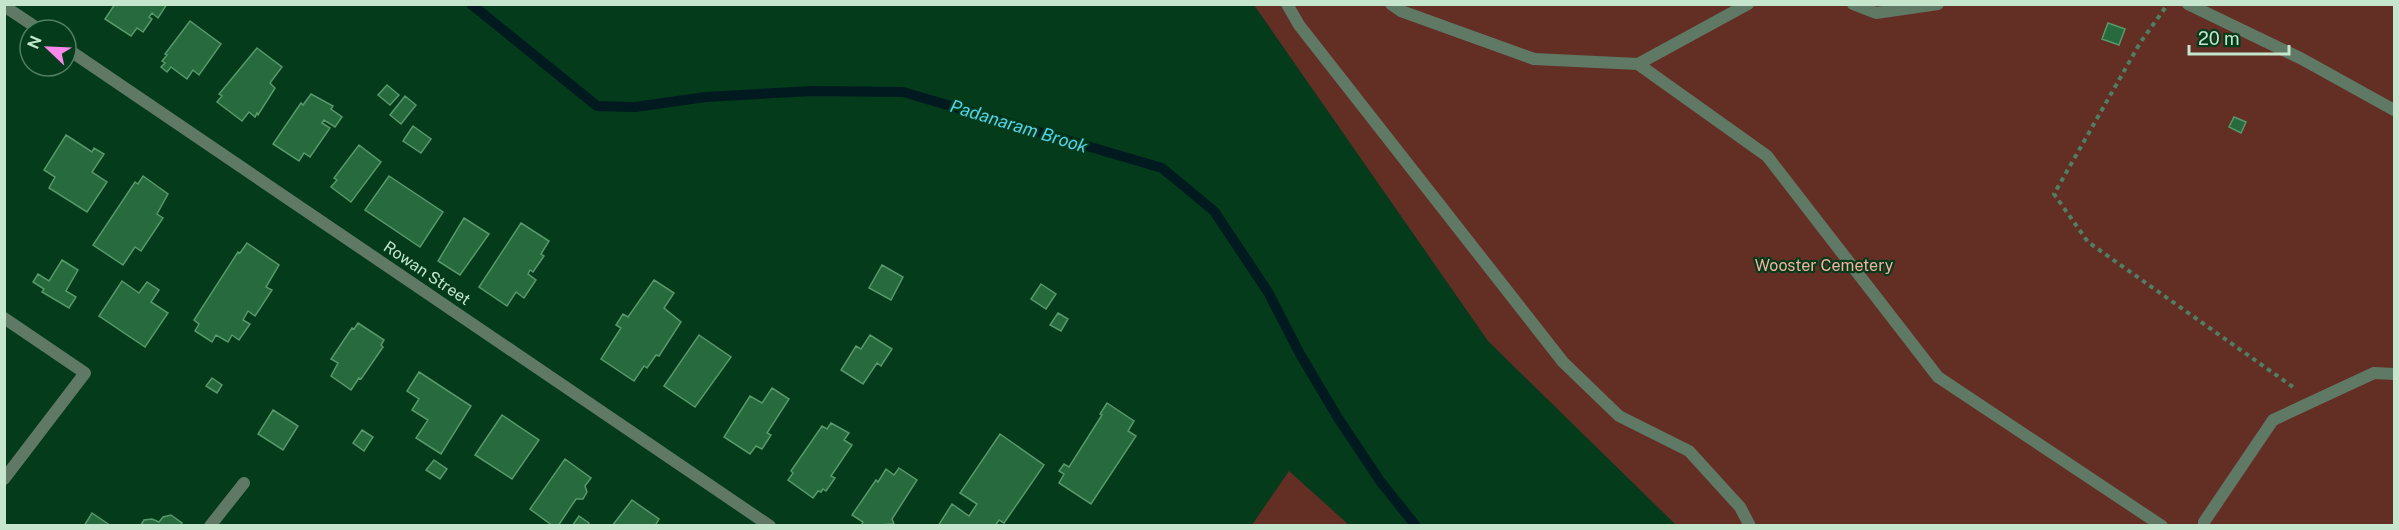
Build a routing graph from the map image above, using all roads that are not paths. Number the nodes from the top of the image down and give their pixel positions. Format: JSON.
{"nodes":[{"id":1,"x":1287,"y":4,"type":"edge"},
{"id":2,"x":1391,"y":4,"type":"edge"},
{"id":3,"x":1748,"y":4,"type":"edge"},
{"id":4,"x":1853,"y":4,"type":"edge"},
{"id":5,"x":1938,"y":4,"type":"edge"},
{"id":6,"x":2188,"y":4,"type":"edge"},
{"id":7,"x":4,"y":6,"type":"edge"},
{"id":8,"x":22,"y":18,"type":"edge"},
{"id":9,"x":78,"y":56,"type":"edge"},
{"id":10,"x":1638,"y":64,"type":"junction"},
{"id":11,"x":2394,"y":110,"type":"edge"},
{"id":12,"x":4,"y":318,"type":"edge"},
{"id":13,"x":2394,"y":374,"type":"edge"},
{"id":14,"x":4,"y":479,"type":"edge"},
{"id":15,"x":244,"y":483,"type":"dead end"},
{"id":16,"x":210,"y":525,"type":"edge"},
{"id":17,"x":770,"y":525,"type":"edge"},
{"id":18,"x":1750,"y":525,"type":"edge"},
{"id":19,"x":2162,"y":525,"type":"edge"},
{"id":20,"x":2204,"y":525,"type":"edge"}],
"edges":[{"from":1,"to":18,"type":"street"},
{"from":2,"to":10,"type":"street"},
{"from":3,"to":10,"type":"street"},
{"from":4,"to":5,"type":"street"},
{"from":6,"to":11,"type":"street"},
{"from":7,"to":8,"type":"street"},
{"from":9,"to":17,"type":"street","name":"Rowan Street"},
{"from":10,"to":19,"type":"street"},
{"from":12,"to":14,"type":"street"},
{"from":13,"to":20,"type":"street"},
{"from":15,"to":16,"type":"street"}]}
